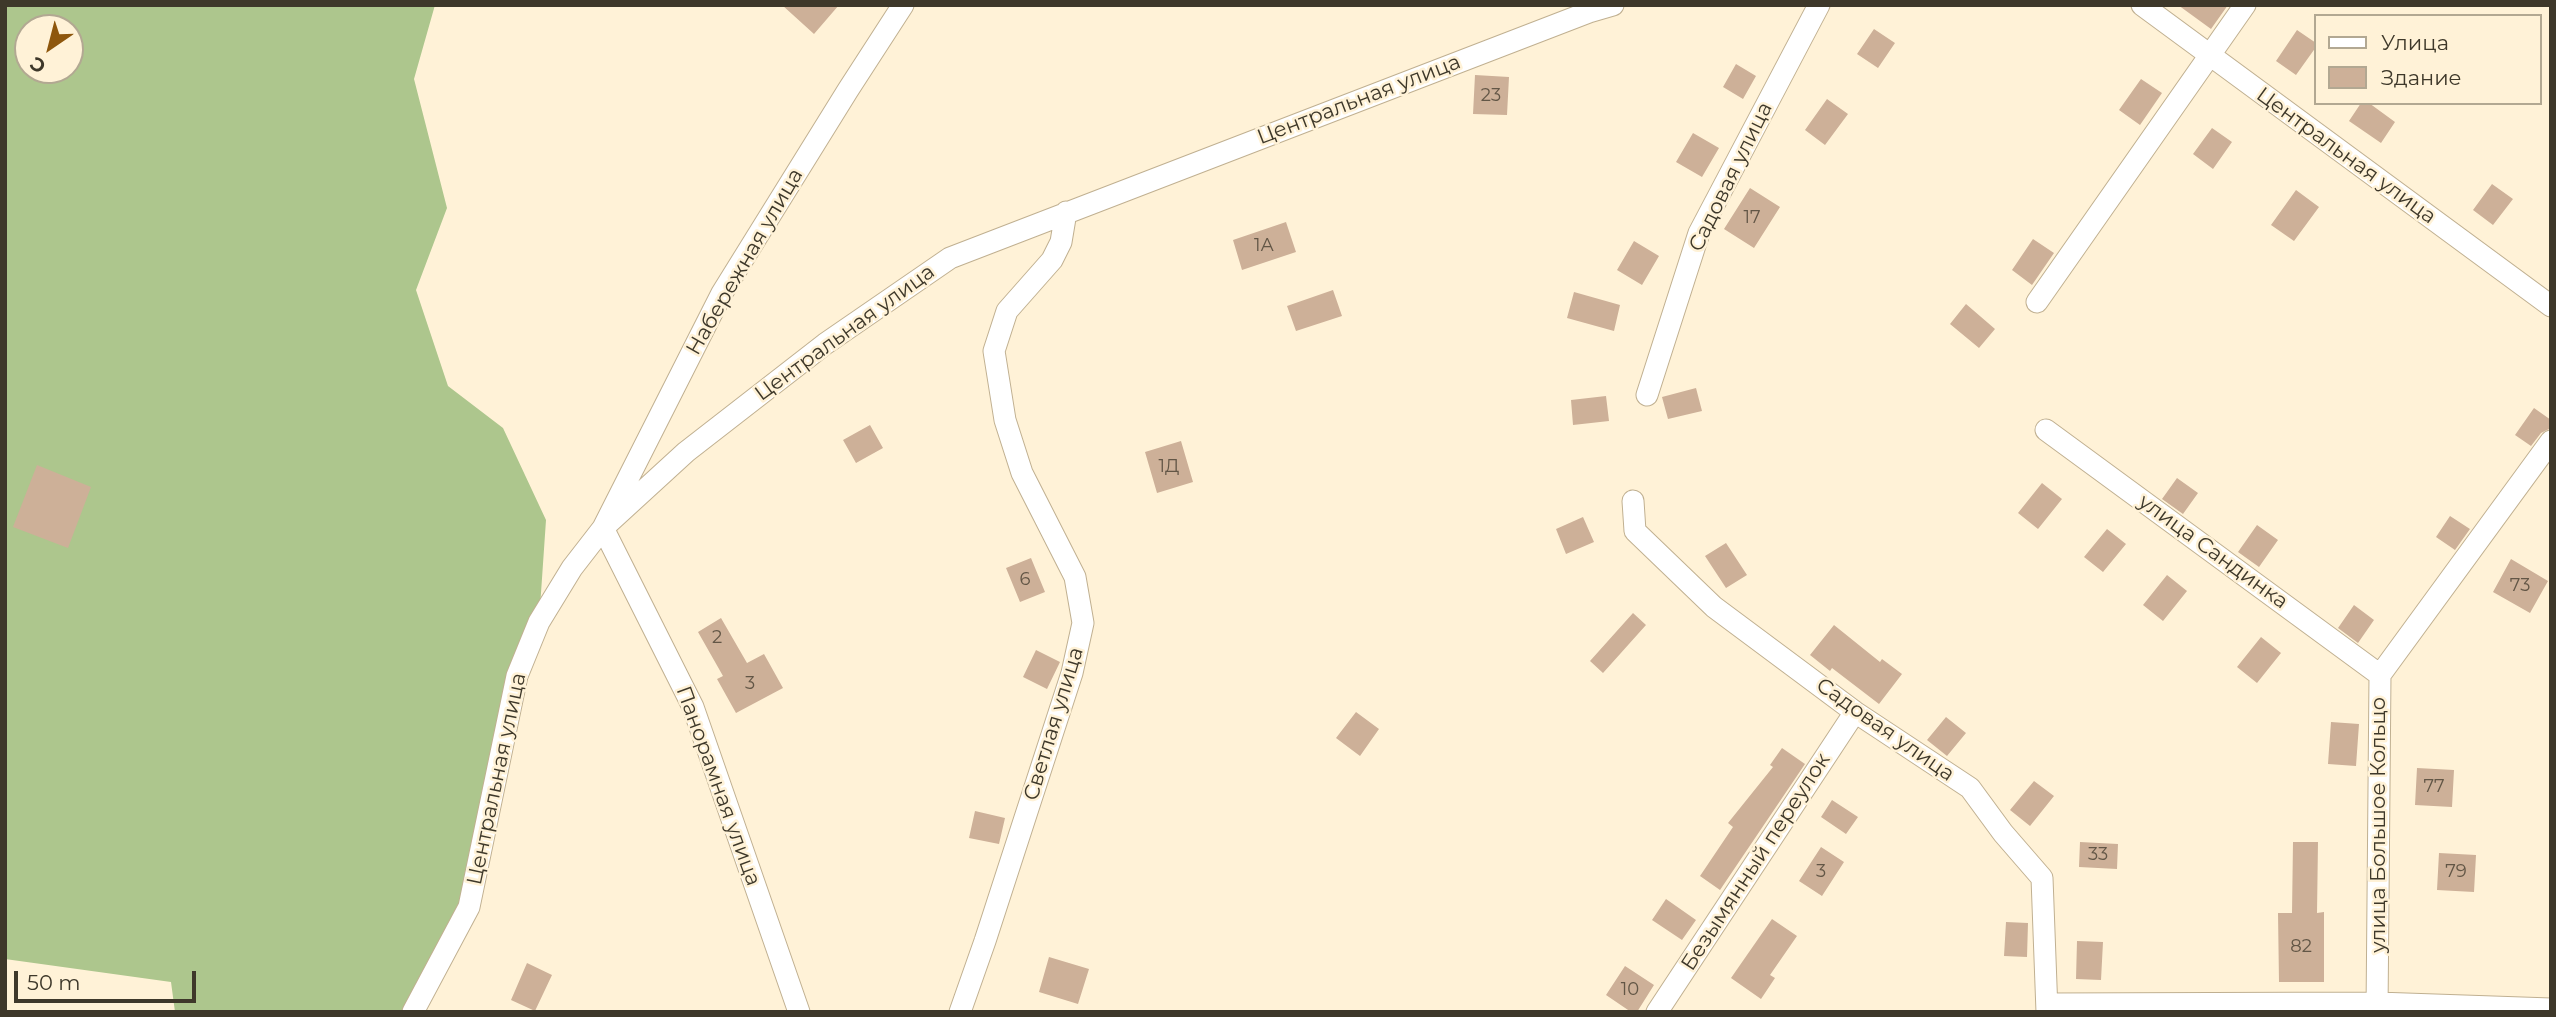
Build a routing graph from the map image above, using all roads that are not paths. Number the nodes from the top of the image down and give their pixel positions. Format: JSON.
{"nodes":[{"id":1,"x":903,"y":5,"type":"edge"},
{"id":2,"x":1613,"y":5,"type":"edge"},
{"id":3,"x":1819,"y":5,"type":"edge"},
{"id":4,"x":2142,"y":5,"type":"edge"},
{"id":5,"x":2245,"y":5,"type":"edge"},
{"id":6,"x":2209,"y":56,"type":"junction"},
{"id":7,"x":1066,"y":212,"type":"junction"},
{"id":8,"x":2037,"y":302,"type":"dead end"},
{"id":9,"x":2551,"y":306,"type":"edge"},
{"id":10,"x":1647,"y":395,"type":"dead end"},
{"id":11,"x":2046,"y":430,"type":"dead end"},
{"id":12,"x":2551,"y":441,"type":"edge"},
{"id":13,"x":1633,"y":500,"type":"dead end"},
{"id":14,"x":603,"y":528,"type":"junction"},
{"id":15,"x":2380,"y":675,"type":"junction"},
{"id":16,"x":1855,"y":712,"type":"junction"},
{"id":17,"x":2377,"y":1007,"type":"edge"},
{"id":18,"x":2048,"y":1008,"type":"edge"},
{"id":19,"x":2551,"y":1009,"type":"edge"},
{"id":20,"x":413,"y":1012,"type":"edge"},
{"id":21,"x":799,"y":1012,"type":"edge"},
{"id":22,"x":960,"y":1012,"type":"edge"},
{"id":23,"x":1657,"y":1012,"type":"edge"}],
"edges":[{"from":1,"to":14,"type":"street","name":"Набережная улица"},
{"from":2,"to":7,"type":"street","name":"Центральная улица"},
{"from":3,"to":10,"type":"street","name":"Садовая улица"},
{"from":4,"to":6,"type":"street","name":"Центральная улица"},
{"from":5,"to":6,"type":"street"},
{"from":6,"to":8,"type":"street"},
{"from":6,"to":9,"type":"street","name":"Центральная улица"},
{"from":7,"to":14,"type":"street","name":"Центральная улица"},
{"from":7,"to":22,"type":"street","name":"Светлая улица"},
{"from":11,"to":15,"type":"street","name":"улица Сандинка"},
{"from":12,"to":15,"type":"street","name":"улица Большое Кольцо"},
{"from":13,"to":16,"type":"street","name":"Садовая улица"},
{"from":14,"to":20,"type":"street","name":"Центральная улица"},
{"from":14,"to":21,"type":"street","name":"Панорамная улица"},
{"from":15,"to":17,"type":"street","name":"улица Большое Кольцо"},
{"from":16,"to":18,"type":"street","name":"Садовая улица"},
{"from":16,"to":23,"type":"street","name":"Безымянный переулок"},
{"from":17,"to":18,"type":"street"},
{"from":17,"to":19,"type":"street"}]}
